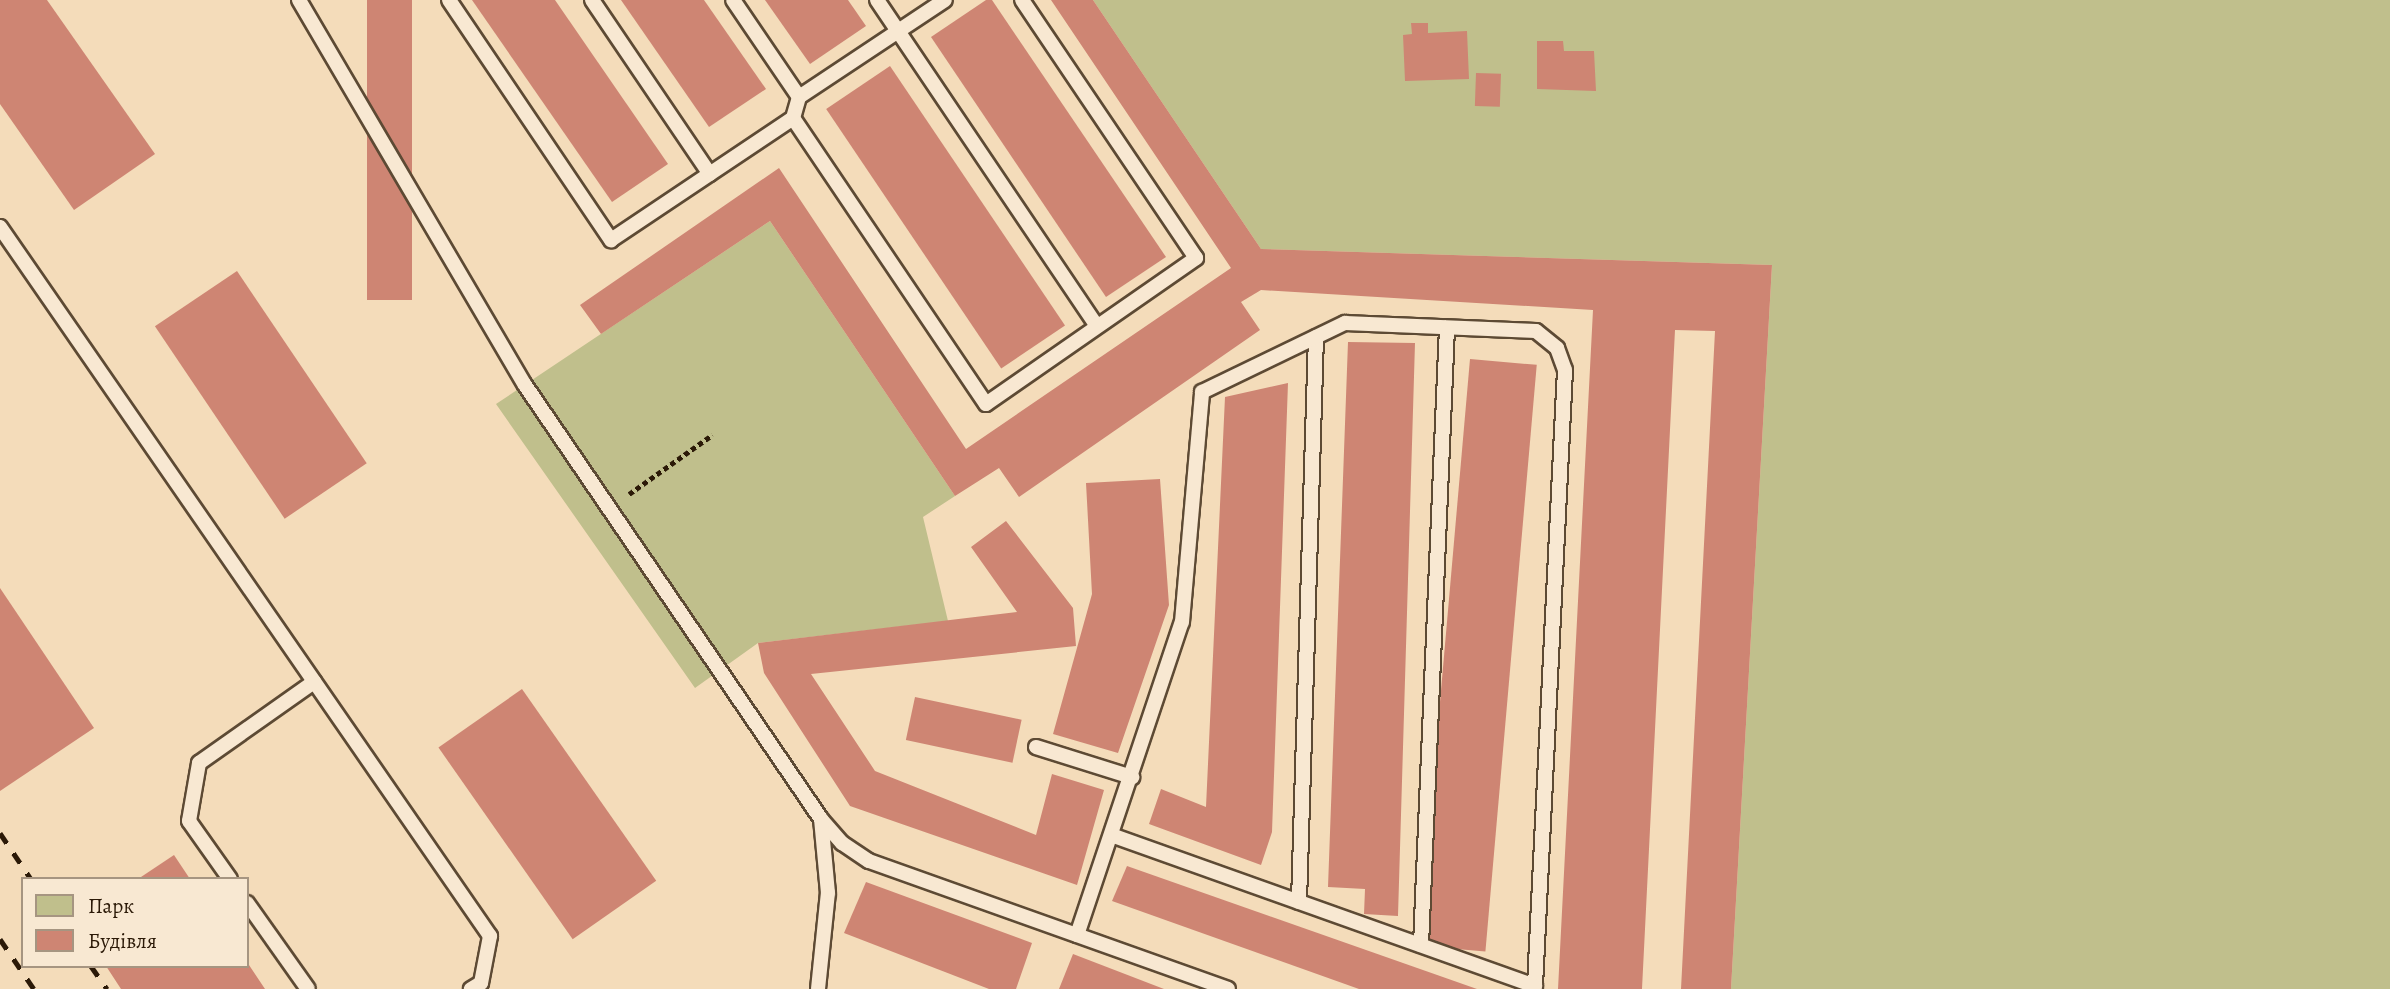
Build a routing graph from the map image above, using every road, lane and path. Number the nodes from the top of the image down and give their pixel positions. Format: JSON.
{"nodes":[{"id":1,"x":299,"y":0,"type":"edge"},
{"id":2,"x":449,"y":0,"type":"edge"},
{"id":3,"x":593,"y":0,"type":"edge"},
{"id":4,"x":733,"y":0,"type":"edge"},
{"id":5,"x":877,"y":0,"type":"edge"},
{"id":6,"x":945,"y":0,"type":"edge"},
{"id":7,"x":1022,"y":0,"type":"edge"},
{"id":8,"x":898,"y":31,"type":"junction"},
{"id":9,"x":799,"y":97,"type":"junction"},
{"id":10,"x":793,"y":118,"type":"junction"},
{"id":11,"x":710,"y":174,"type":"junction"},
{"id":12,"x":0,"y":227,"type":"edge"},
{"id":13,"x":1097,"y":326,"type":"junction"},
{"id":14,"x":1447,"y":328,"type":"junction"},
{"id":15,"x":1316,"y":337,"type":"junction"},
{"id":16,"x":712,"y":435,"type":"dead end"},
{"id":17,"x":609,"y":509,"type":"junction"},
{"id":18,"x":314,"y":682,"type":"junction"},
{"id":19,"x":1036,"y":747,"type":"dead end"},
{"id":20,"x":1132,"y":777,"type":"junction"},
{"id":21,"x":821,"y":820,"type":"junction"},
{"id":22,"x":1114,"y":836,"type":"junction"},
{"id":23,"x":229,"y":877,"type":"edge"},
{"id":24,"x":1299,"y":902,"type":"junction"},
{"id":25,"x":248,"y":904,"type":"edge"},
{"id":26,"x":1077,"y":935,"type":"junction"},
{"id":27,"x":1421,"y":945,"type":"junction"},
{"id":28,"x":307,"y":989,"type":"edge"},
{"id":29,"x":471,"y":989,"type":"edge"},
{"id":30,"x":818,"y":989,"type":"edge"},
{"id":31,"x":1228,"y":989,"type":"edge"}],
"edges":[{"from":1,"to":17,"type":"lane"},
{"from":2,"to":11,"type":"lane"},
{"from":3,"to":11,"type":"lane"},
{"from":4,"to":9,"type":"lane"},
{"from":5,"to":8,"type":"lane"},
{"from":6,"to":8,"type":"lane"},
{"from":7,"to":13,"type":"lane"},
{"from":8,"to":9,"type":"lane"},
{"from":8,"to":13,"type":"lane"},
{"from":9,"to":10,"type":"lane"},
{"from":10,"to":11,"type":"lane"},
{"from":10,"to":13,"type":"lane"},
{"from":12,"to":18,"type":"lane"},
{"from":14,"to":15,"type":"lane"},
{"from":14,"to":27,"type":"lane"},
{"from":14,"to":27,"type":"lane"},
{"from":15,"to":20,"type":"lane"},
{"from":15,"to":24,"type":"lane"},
{"from":16,"to":17,"type":"path"},
{"from":17,"to":21,"type":"lane"},
{"from":18,"to":23,"type":"lane"},
{"from":18,"to":29,"type":"lane"},
{"from":19,"to":20,"type":"lane"},
{"from":20,"to":22,"type":"lane"},
{"from":21,"to":26,"type":"lane"},
{"from":21,"to":30,"type":"lane"},
{"from":22,"to":24,"type":"lane"},
{"from":22,"to":26,"type":"lane"},
{"from":24,"to":27,"type":"lane"},
{"from":25,"to":28,"type":"lane"},
{"from":26,"to":31,"type":"lane"}]}
